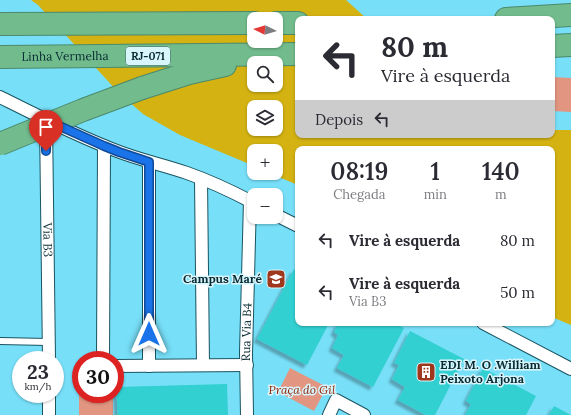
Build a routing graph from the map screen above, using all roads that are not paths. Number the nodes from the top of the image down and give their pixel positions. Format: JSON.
{"nodes":[{"id":1,"x":571,"y":15,"type":"edge"},
{"id":2,"x":555,"y":16,"type":"edge"},
{"id":3,"x":247,"y":23,"type":"edge"},
{"id":4,"x":283,"y":23,"type":"edge"},
{"id":5,"x":295,"y":23,"type":"edge"},
{"id":6,"x":0,"y":24,"type":"edge"},
{"id":7,"x":571,"y":45,"type":"edge"},
{"id":8,"x":555,"y":46,"type":"edge"},
{"id":9,"x":295,"y":54,"type":"edge"},
{"id":10,"x":295,"y":54,"type":"edge"},
{"id":11,"x":0,"y":57,"type":"edge"},
{"id":12,"x":0,"y":97,"type":"edge"},
{"id":13,"x":46,"y":120,"type":"junction"},
{"id":14,"x":0,"y":144,"type":"edge"},
{"id":15,"x":104,"y":146,"type":"junction"},
{"id":16,"x":149,"y":162,"type":"junction"},
{"id":17,"x":201,"y":179,"type":"junction"},
{"id":18,"x":247,"y":200,"type":"edge"},
{"id":19,"x":283,"y":218,"type":"edge"},
{"id":20,"x":251,"y":224,"type":"edge"},
{"id":21,"x":295,"y":224,"type":"edge"},
{"id":22,"x":489,"y":326,"type":"edge"},
{"id":23,"x":0,"y":341,"type":"edge"},
{"id":24,"x":48,"y":342,"type":"junction"},
{"id":25,"x":48,"y":351,"type":"edge"},
{"id":26,"x":103,"y":351,"type":"edge"},
{"id":27,"x":202,"y":365,"type":"junction"},
{"id":28,"x":247,"y":365,"type":"junction"},
{"id":29,"x":124,"y":366,"type":"edge"},
{"id":30,"x":149,"y":366,"type":"junction"},
{"id":31,"x":571,"y":369,"type":"edge"},
{"id":32,"x":49,"y":403,"type":"edge"},
{"id":33,"x":49,"y":415,"type":"edge"},
{"id":34,"x":247,"y":415,"type":"edge"},
{"id":35,"x":329,"y":415,"type":"edge"},
{"id":36,"x":364,"y":415,"type":"edge"}],
"edges":[{"from":1,"to":2,"type":"highway"},
{"from":3,"to":6,"type":"highway"},
{"from":4,"to":5,"type":"highway"},
{"from":7,"to":8,"type":"highway"},
{"from":9,"to":11,"type":"highway","name":"Linha Vermelha","number":"RJ-071"},
{"from":10,"to":14,"type":"highway","bridge":true},
{"from":12,"to":13,"type":"street"},
{"from":13,"to":15,"type":"street"},
{"from":13,"to":24,"type":"street","name":"Via B3"},
{"from":15,"to":16,"type":"street"},
{"from":15,"to":26,"type":"street"},
{"from":16,"to":17,"type":"street"},
{"from":16,"to":30,"type":"street"},
{"from":17,"to":18,"type":"street"},
{"from":17,"to":27,"type":"street"},
{"from":19,"to":21,"type":"street"},
{"from":20,"to":28,"type":"street","name":"Rua Via B4"},
{"from":22,"to":31,"type":"street"},
{"from":23,"to":24,"type":"lane"},
{"from":24,"to":25,"type":"street","name":"Via B3"},
{"from":27,"to":28,"type":"street"},
{"from":27,"to":30,"type":"street"},
{"from":28,"to":34,"type":"street","name":"Rua Via B4"},
{"from":29,"to":30,"type":"street"},
{"from":32,"to":33,"type":"street"},
{"from":35,"to":36,"type":"street"}]}
